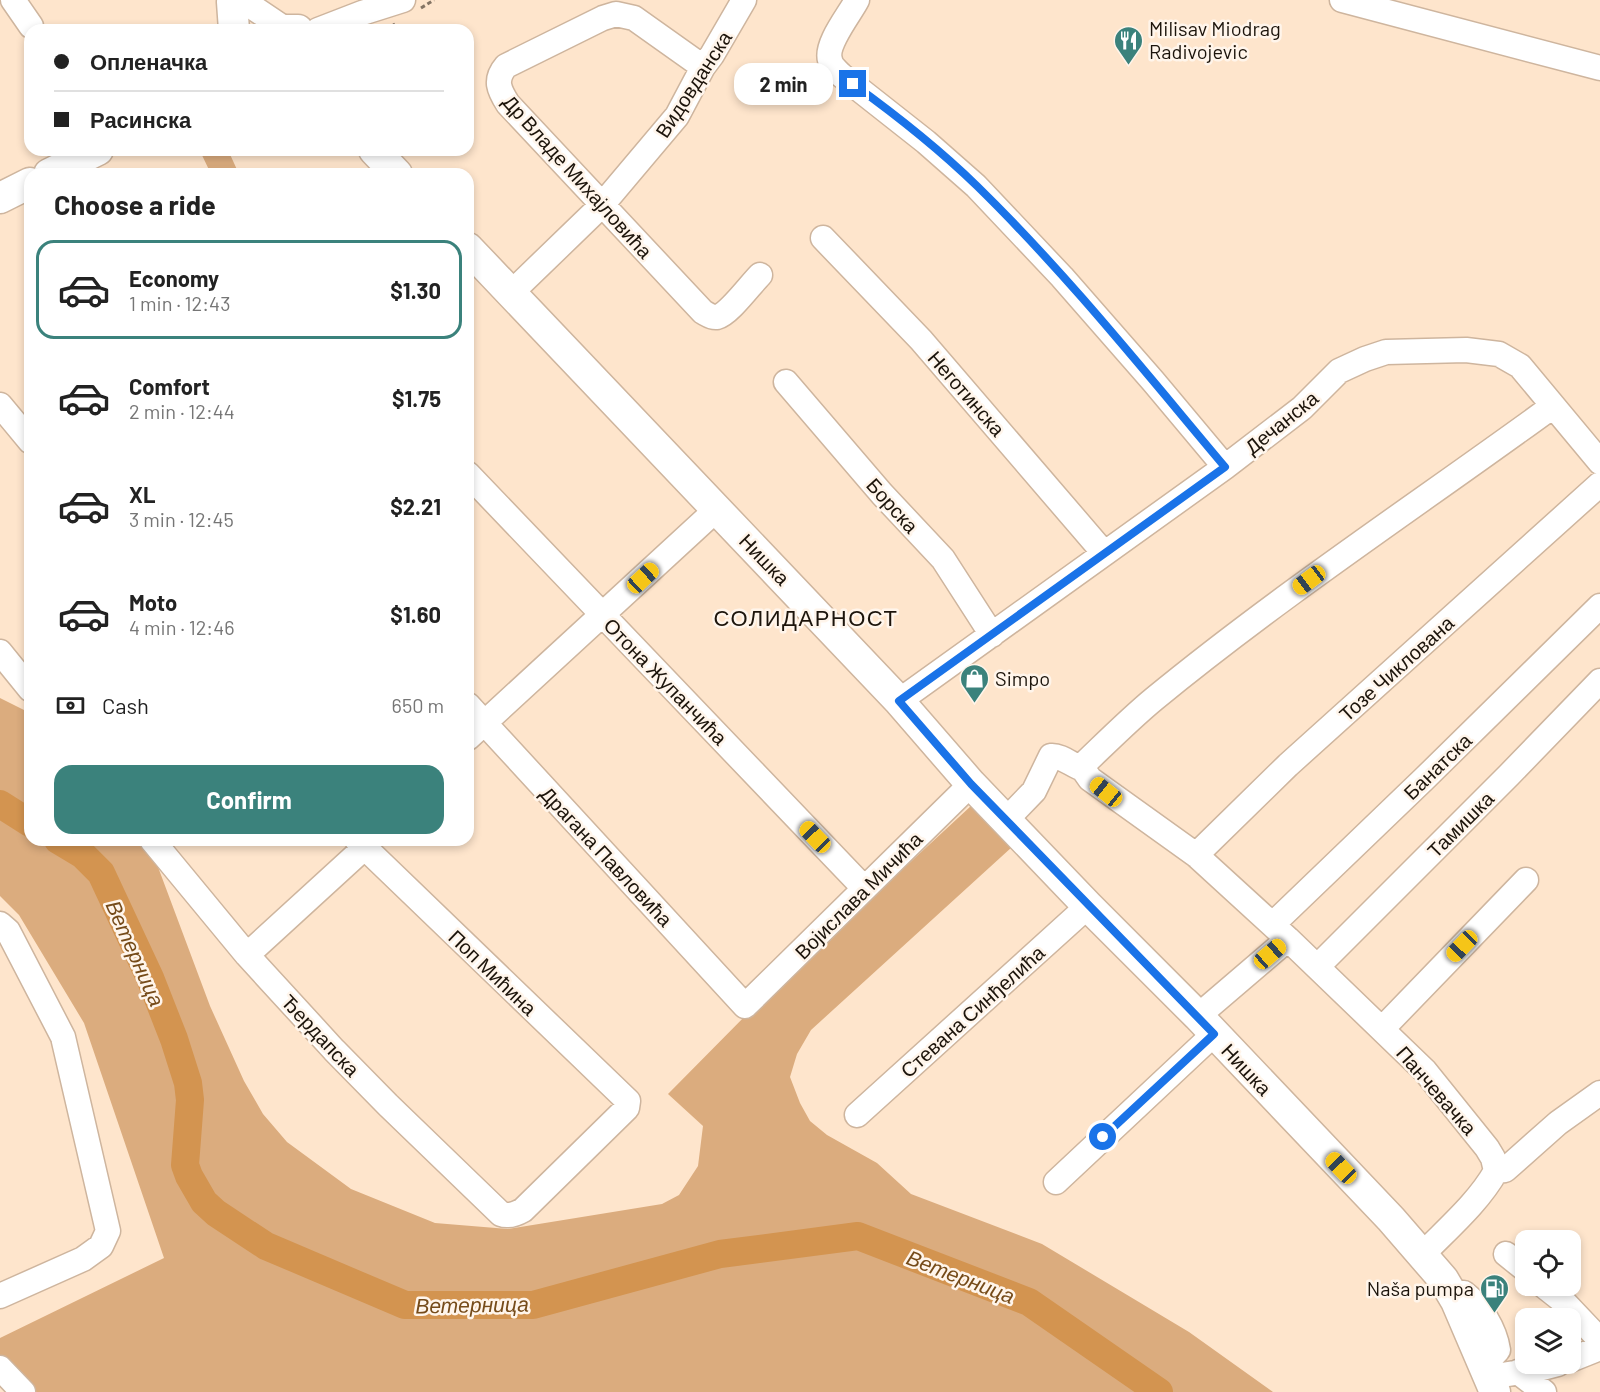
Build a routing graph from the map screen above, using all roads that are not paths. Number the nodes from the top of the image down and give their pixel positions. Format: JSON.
{"nodes":[{"id":1,"x":13,"y":0,"type":"edge"},
{"id":2,"x":403,"y":0,"type":"edge"},
{"id":3,"x":415,"y":0,"type":"edge"},
{"id":4,"x":744,"y":0,"type":"edge"},
{"id":5,"x":858,"y":0,"type":"edge"},
{"id":6,"x":1342,"y":0,"type":"edge"},
{"id":7,"x":235,"y":8,"type":"edge"},
{"id":8,"x":30,"y":24,"type":"edge"},
{"id":9,"x":244,"y":24,"type":"edge"},
{"id":10,"x":273,"y":24,"type":"edge"},
{"id":11,"x":334,"y":24,"type":"edge"},
{"id":12,"x":377,"y":24,"type":"edge"},
{"id":13,"x":703,"y":67,"type":"junction"},
{"id":14,"x":1600,"y":68,"type":"edge"},
{"id":15,"x":86,"y":156,"type":"edge"},
{"id":16,"x":380,"y":156,"type":"edge"},
{"id":17,"x":61,"y":168,"type":"edge"},
{"id":18,"x":391,"y":168,"type":"edge"},
{"id":19,"x":24,"y":186,"type":"edge"},
{"id":20,"x":0,"y":198,"type":"edge"},
{"id":21,"x":602,"y":205,"type":"junction"},
{"id":22,"x":823,"y":238,"type":"dead end"},
{"id":23,"x":474,"y":255,"type":"edge"},
{"id":24,"x":759,"y":275,"type":"dead end"},
{"id":25,"x":510,"y":294,"type":"junction"},
{"id":26,"x":786,"y":382,"type":"dead end"},
{"id":27,"x":0,"y":405,"type":"edge"},
{"id":28,"x":1553,"y":406,"type":"junction"},
{"id":29,"x":24,"y":434,"type":"edge"},
{"id":30,"x":1600,"y":462,"type":"edge"},
{"id":31,"x":1225,"y":467,"type":"junction"},
{"id":32,"x":474,"y":480,"type":"edge"},
{"id":33,"x":1600,"y":484,"type":"edge"},
{"id":34,"x":717,"y":509,"type":"junction"},
{"id":35,"x":1104,"y":553,"type":"junction"},
{"id":36,"x":1600,"y":606,"type":"edge"},
{"id":37,"x":603,"y":615,"type":"junction"},
{"id":38,"x":992,"y":635,"type":"junction"},
{"id":39,"x":0,"y":652,"type":"edge"},
{"id":40,"x":1600,"y":681,"type":"edge"},
{"id":41,"x":24,"y":682,"type":"edge"},
{"id":42,"x":899,"y":701,"type":"junction"},
{"id":43,"x":474,"y":721,"type":"edge"},
{"id":44,"x":474,"y":723,"type":"edge"},
{"id":45,"x":1083,"y":769,"type":"junction"},
{"id":46,"x":971,"y":784,"type":"junction"},
{"id":47,"x":1006,"y":820,"type":"junction"},
{"id":48,"x":157,"y":846,"type":"edge"},
{"id":49,"x":356,"y":846,"type":"edge"},
{"id":50,"x":364,"y":846,"type":"edge"},
{"id":51,"x":1196,"y":855,"type":"junction"},
{"id":52,"x":1526,"y":880,"type":"dead end"},
{"id":53,"x":864,"y":888,"type":"junction"},
{"id":54,"x":1088,"y":906,"type":"junction"},
{"id":55,"x":0,"y":924,"type":"edge"},
{"id":56,"x":1280,"y":932,"type":"junction"},
{"id":57,"x":247,"y":955,"type":"junction"},
{"id":58,"x":1318,"y":966,"type":"junction"},
{"id":59,"x":745,"y":1006,"type":"joint"},
{"id":60,"x":1206,"y":1025,"type":"junction"},
{"id":61,"x":1382,"y":1029,"type":"junction"},
{"id":62,"x":1600,"y":1093,"type":"edge"},
{"id":63,"x":856,"y":1115,"type":"dead end"},
{"id":64,"x":1496,"y":1171,"type":"junction"},
{"id":65,"x":1056,"y":1182,"type":"dead end"},
{"id":66,"x":505,"y":1216,"type":"joint"},
{"id":67,"x":1506,"y":1254,"type":"dead end"},
{"id":68,"x":1422,"y":1255,"type":"junction"},
{"id":69,"x":1515,"y":1261,"type":"edge"},
{"id":70,"x":0,"y":1296,"type":"edge"},
{"id":71,"x":1557,"y":1296,"type":"edge"},
{"id":72,"x":1600,"y":1340,"type":"edge"},
{"id":73,"x":1600,"y":1348,"type":"edge"},
{"id":74,"x":1581,"y":1356,"type":"edge"},
{"id":75,"x":0,"y":1368,"type":"edge"},
{"id":76,"x":1515,"y":1373,"type":"edge"},
{"id":77,"x":1497,"y":1377,"type":"edge"},
{"id":78,"x":23,"y":1392,"type":"edge"},
{"id":79,"x":1544,"y":1392,"type":"edge"}],
"edges":[{"from":1,"to":8,"type":"street"},
{"from":2,"to":11,"type":"street"},
{"from":3,"to":12,"type":"street"},
{"from":4,"to":13,"type":"street","name":"Видовданска"},
{"from":5,"to":31,"type":"street"},
{"from":6,"to":14,"type":"street"},
{"from":7,"to":9,"type":"street"},
{"from":7,"to":10,"type":"street"},
{"from":13,"to":21,"type":"street","name":"Видовданска"},
{"from":13,"to":21,"type":"street","name":"Др Владе Михајловића"},
{"from":15,"to":17,"type":"main road"},
{"from":16,"to":18,"type":"main road"},
{"from":19,"to":20,"type":"main road"},
{"from":21,"to":24,"type":"street","name":"Др Владе Михајловића"},
{"from":21,"to":25,"type":"street","name":"Видовданска"},
{"from":22,"to":35,"type":"street","name":"Неготинска"},
{"from":23,"to":25,"type":"main road","name":"Нишка"},
{"from":25,"to":34,"type":"main road","name":"Нишка"},
{"from":26,"to":38,"type":"street","name":"Борска"},
{"from":27,"to":29,"type":"street"},
{"from":28,"to":30,"type":"street","name":"Дечанска"},
{"from":28,"to":31,"type":"street","name":"Дечанска"},
{"from":28,"to":45,"type":"street"},
{"from":31,"to":35,"type":"street","name":"Дечанска"},
{"from":32,"to":37,"type":"street","name":"Отона Жупанчића"},
{"from":33,"to":51,"type":"street","name":"Тозе Чиклована"},
{"from":34,"to":37,"type":"street"},
{"from":34,"to":42,"type":"main road","name":"Нишка"},
{"from":35,"to":38,"type":"street","name":"Дечанска"},
{"from":36,"to":56,"type":"street","name":"Банатска"},
{"from":37,"to":43,"type":"street"},
{"from":37,"to":53,"type":"street","name":"Отона Жупанчића"},
{"from":38,"to":42,"type":"street","name":"Дечанска"},
{"from":39,"to":41,"type":"street"},
{"from":40,"to":58,"type":"street","name":"Тамишка"},
{"from":42,"to":46,"type":"main road","name":"Нишка"},
{"from":44,"to":59,"type":"street","name":"Драгана Павловића"},
{"from":45,"to":47,"type":"street","name":"Панчевачка"},
{"from":45,"to":51,"type":"street","name":"Панчевачка"},
{"from":46,"to":47,"type":"main road","name":"Нишка"},
{"from":46,"to":53,"type":"street","name":"Војислава Мичића"},
{"from":47,"to":54,"type":"main road","name":"Нишка"},
{"from":48,"to":57,"type":"street","name":"Ђердапска"},
{"from":49,"to":57,"type":"street"},
{"from":50,"to":66,"type":"street","name":"Поп Мићина"},
{"from":51,"to":56,"type":"street","name":"Панчевачка"},
{"from":52,"to":61,"type":"street"},
{"from":53,"to":59,"type":"street","name":"Војислава Мичића"},
{"from":54,"to":60,"type":"main road","name":"Нишка"},
{"from":54,"to":63,"type":"street","name":"Стевана Синђелића"},
{"from":55,"to":70,"type":"street"},
{"from":56,"to":58,"type":"street","name":"Панчевачка"},
{"from":56,"to":60,"type":"street","name":"Банатска"},
{"from":57,"to":66,"type":"street","name":"Ђердапска"},
{"from":58,"to":61,"type":"street","name":"Панчевачка"},
{"from":60,"to":65,"type":"street","name":"Банатска"},
{"from":60,"to":68,"type":"main road","name":"Нишка"},
{"from":61,"to":64,"type":"street","name":"Панчевачка"},
{"from":62,"to":64,"type":"street"},
{"from":64,"to":68,"type":"street"},
{"from":67,"to":69,"type":"street"},
{"from":68,"to":77,"type":"main road","name":"Нишка"},
{"from":71,"to":72,"type":"street"},
{"from":73,"to":74,"type":"street"},
{"from":75,"to":78,"type":"street"},
{"from":76,"to":77,"type":"street"},
{"from":77,"to":79,"type":"street"}]}
